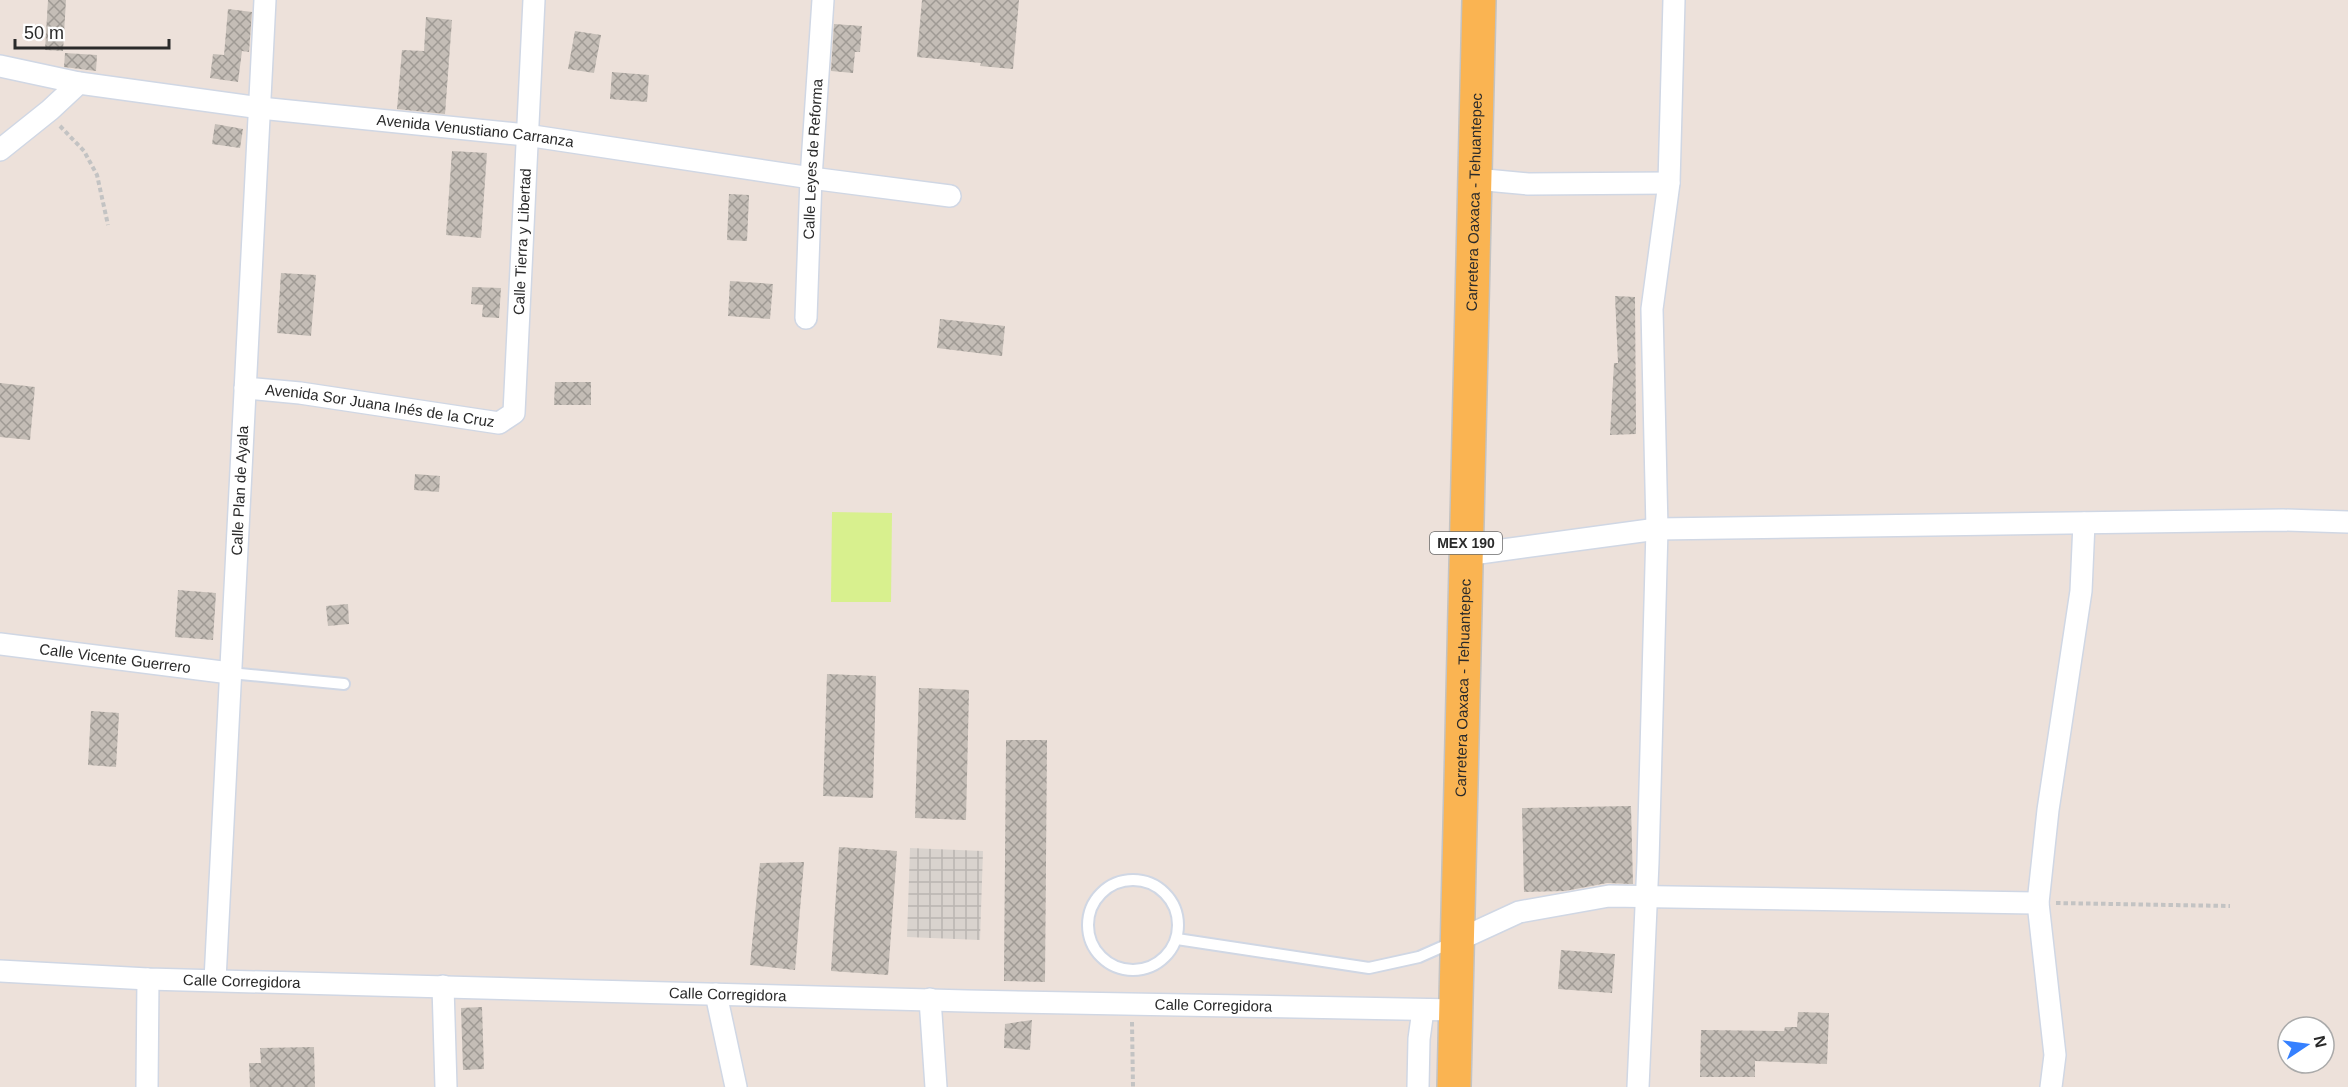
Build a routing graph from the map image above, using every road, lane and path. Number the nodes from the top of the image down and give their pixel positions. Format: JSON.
{"nodes":[{"id":1,"x":265,"y":0,"type":"edge"},
{"id":2,"x":534,"y":0,"type":"edge"},
{"id":3,"x":823,"y":0,"type":"edge"},
{"id":4,"x":1479,"y":0,"type":"edge"},
{"id":5,"x":1674,"y":0,"type":"edge"},
{"id":6,"x":0,"y":66,"type":"edge"},
{"id":7,"x":79,"y":84,"type":"junction"},
{"id":8,"x":260,"y":108,"type":"junction"},
{"id":9,"x":50,"y":110,"type":"junction"},
{"id":10,"x":526,"y":135,"type":"junction"},
{"id":11,"x":0,"y":150,"type":"edge"},
{"id":12,"x":811,"y":178,"type":"junction"},
{"id":13,"x":1474,"y":179,"type":"junction"},
{"id":14,"x":1669,"y":183,"type":"junction"},
{"id":15,"x":950,"y":196,"type":"dead end"},
{"id":16,"x":108,"y":225,"type":"dead end"},
{"id":17,"x":806,"y":318,"type":"dead end"},
{"id":18,"x":245,"y":388,"type":"junction"},
{"id":19,"x":514,"y":413,"type":"joint"},
{"id":20,"x":2348,"y":522,"type":"edge"},
{"id":21,"x":2084,"y":523,"type":"junction"},
{"id":22,"x":1657,"y":529,"type":"junction"},
{"id":23,"x":1465,"y":555,"type":"junction"},
{"id":24,"x":1,"y":645,"type":"edge"},
{"id":25,"x":230,"y":673,"type":"junction"},
{"id":26,"x":344,"y":684,"type":"dead end"},
{"id":27,"x":1646,"y":897,"type":"junction"},
{"id":28,"x":2038,"y":903,"type":"junction"},
{"id":29,"x":2230,"y":906,"type":"dead end"},
{"id":30,"x":1177,"y":939,"type":"junction"},
{"id":31,"x":1456,"y":941,"type":"junction"},
{"id":32,"x":0,"y":971,"type":"edge"},
{"id":33,"x":148,"y":979,"type":"junction"},
{"id":34,"x":215,"y":980,"type":"junction"},
{"id":35,"x":443,"y":986,"type":"junction"},
{"id":36,"x":716,"y":994,"type":"junction"},
{"id":37,"x":930,"y":999,"type":"junction"},
{"id":38,"x":1132,"y":1004,"type":"junction"},
{"id":39,"x":1423,"y":1010,"type":"junction"},
{"id":40,"x":1455,"y":1010,"type":"junction"},
{"id":41,"x":147,"y":1087,"type":"edge"},
{"id":42,"x":446,"y":1087,"type":"edge"},
{"id":43,"x":736,"y":1087,"type":"edge"},
{"id":44,"x":936,"y":1087,"type":"edge"},
{"id":45,"x":1133,"y":1087,"type":"edge"},
{"id":46,"x":1418,"y":1087,"type":"edge"},
{"id":47,"x":1454,"y":1087,"type":"edge"},
{"id":48,"x":1638,"y":1087,"type":"edge"},
{"id":49,"x":2051,"y":1087,"type":"edge"}],
"edges":[{"from":1,"to":8,"type":"street","name":"Calle Plan de Ayala"},
{"from":2,"to":10,"type":"street","name":"Calle Tierra y Libertad"},
{"from":3,"to":12,"type":"street","name":"Calle Leyes de Reforma"},
{"from":4,"to":13,"type":"main road","name":"Carretera Oaxaca - Tehuantepec","number":"MEX 190"},
{"from":5,"to":14,"type":"street"},
{"from":6,"to":7,"type":"street","name":"Avenida Venustiano Carranza"},
{"from":7,"to":8,"type":"street","name":"Avenida Venustiano Carranza"},
{"from":7,"to":9,"type":"street"},
{"from":8,"to":10,"type":"street","name":"Avenida Venustiano Carranza"},
{"from":8,"to":18,"type":"street","name":"Calle Plan de Ayala"},
{"from":9,"to":11,"type":"street"},
{"from":9,"to":16,"type":"path"},
{"from":10,"to":12,"type":"street","name":"Avenida Venustiano Carranza"},
{"from":10,"to":19,"type":"street","name":"Calle Tierra y Libertad"},
{"from":12,"to":15,"type":"street","name":"Avenida Venustiano Carranza"},
{"from":12,"to":17,"type":"street","name":"Calle Leyes de Reforma"},
{"from":13,"to":14,"type":"street"},
{"from":13,"to":23,"type":"main road","name":"Carretera Oaxaca - Tehuantepec","number":"MEX 190"},
{"from":14,"to":22,"type":"street"},
{"from":18,"to":19,"type":"street","name":"Avenida Sor Juana Inés de la Cruz"},
{"from":18,"to":25,"type":"street","name":"Calle Plan de Ayala"},
{"from":20,"to":21,"type":"street"},
{"from":21,"to":22,"type":"street"},
{"from":21,"to":28,"type":"street"},
{"from":22,"to":23,"type":"street"},
{"from":22,"to":27,"type":"street"},
{"from":23,"to":31,"type":"main road","name":"Carretera Oaxaca - Tehuantepec","number":"MEX 190"},
{"from":24,"to":25,"type":"street","name":"Calle Vicente Guerrero"},
{"from":25,"to":26,"type":"lane"},
{"from":25,"to":34,"type":"street","name":"Calle Plan de Ayala"},
{"from":27,"to":28,"type":"street"},
{"from":27,"to":31,"type":"street"},
{"from":27,"to":48,"type":"street"},
{"from":28,"to":29,"type":"path"},
{"from":28,"to":49,"type":"street"},
{"from":30,"to":30,"type":"lane"},
{"from":30,"to":31,"type":"lane"},
{"from":31,"to":40,"type":"main road","name":"Carretera Oaxaca - Tehuantepec","number":"MEX 190"},
{"from":32,"to":33,"type":"street","name":"Calle Corregidora"},
{"from":33,"to":34,"type":"street","name":"Calle Corregidora"},
{"from":33,"to":41,"type":"street"},
{"from":34,"to":35,"type":"street","name":"Calle Corregidora"},
{"from":35,"to":36,"type":"street","name":"Calle Corregidora"},
{"from":35,"to":42,"type":"street"},
{"from":36,"to":37,"type":"street","name":"Calle Corregidora"},
{"from":36,"to":43,"type":"street"},
{"from":37,"to":38,"type":"street","name":"Calle Corregidora"},
{"from":37,"to":44,"type":"street"},
{"from":38,"to":39,"type":"street","name":"Calle Corregidora"},
{"from":38,"to":45,"type":"path"},
{"from":39,"to":40,"type":"street","name":"Calle Corregidora"},
{"from":39,"to":46,"type":"street"},
{"from":40,"to":47,"type":"main road","name":"Carretera Oaxaca - Tehuantepec","number":"MEX 190"}]}
